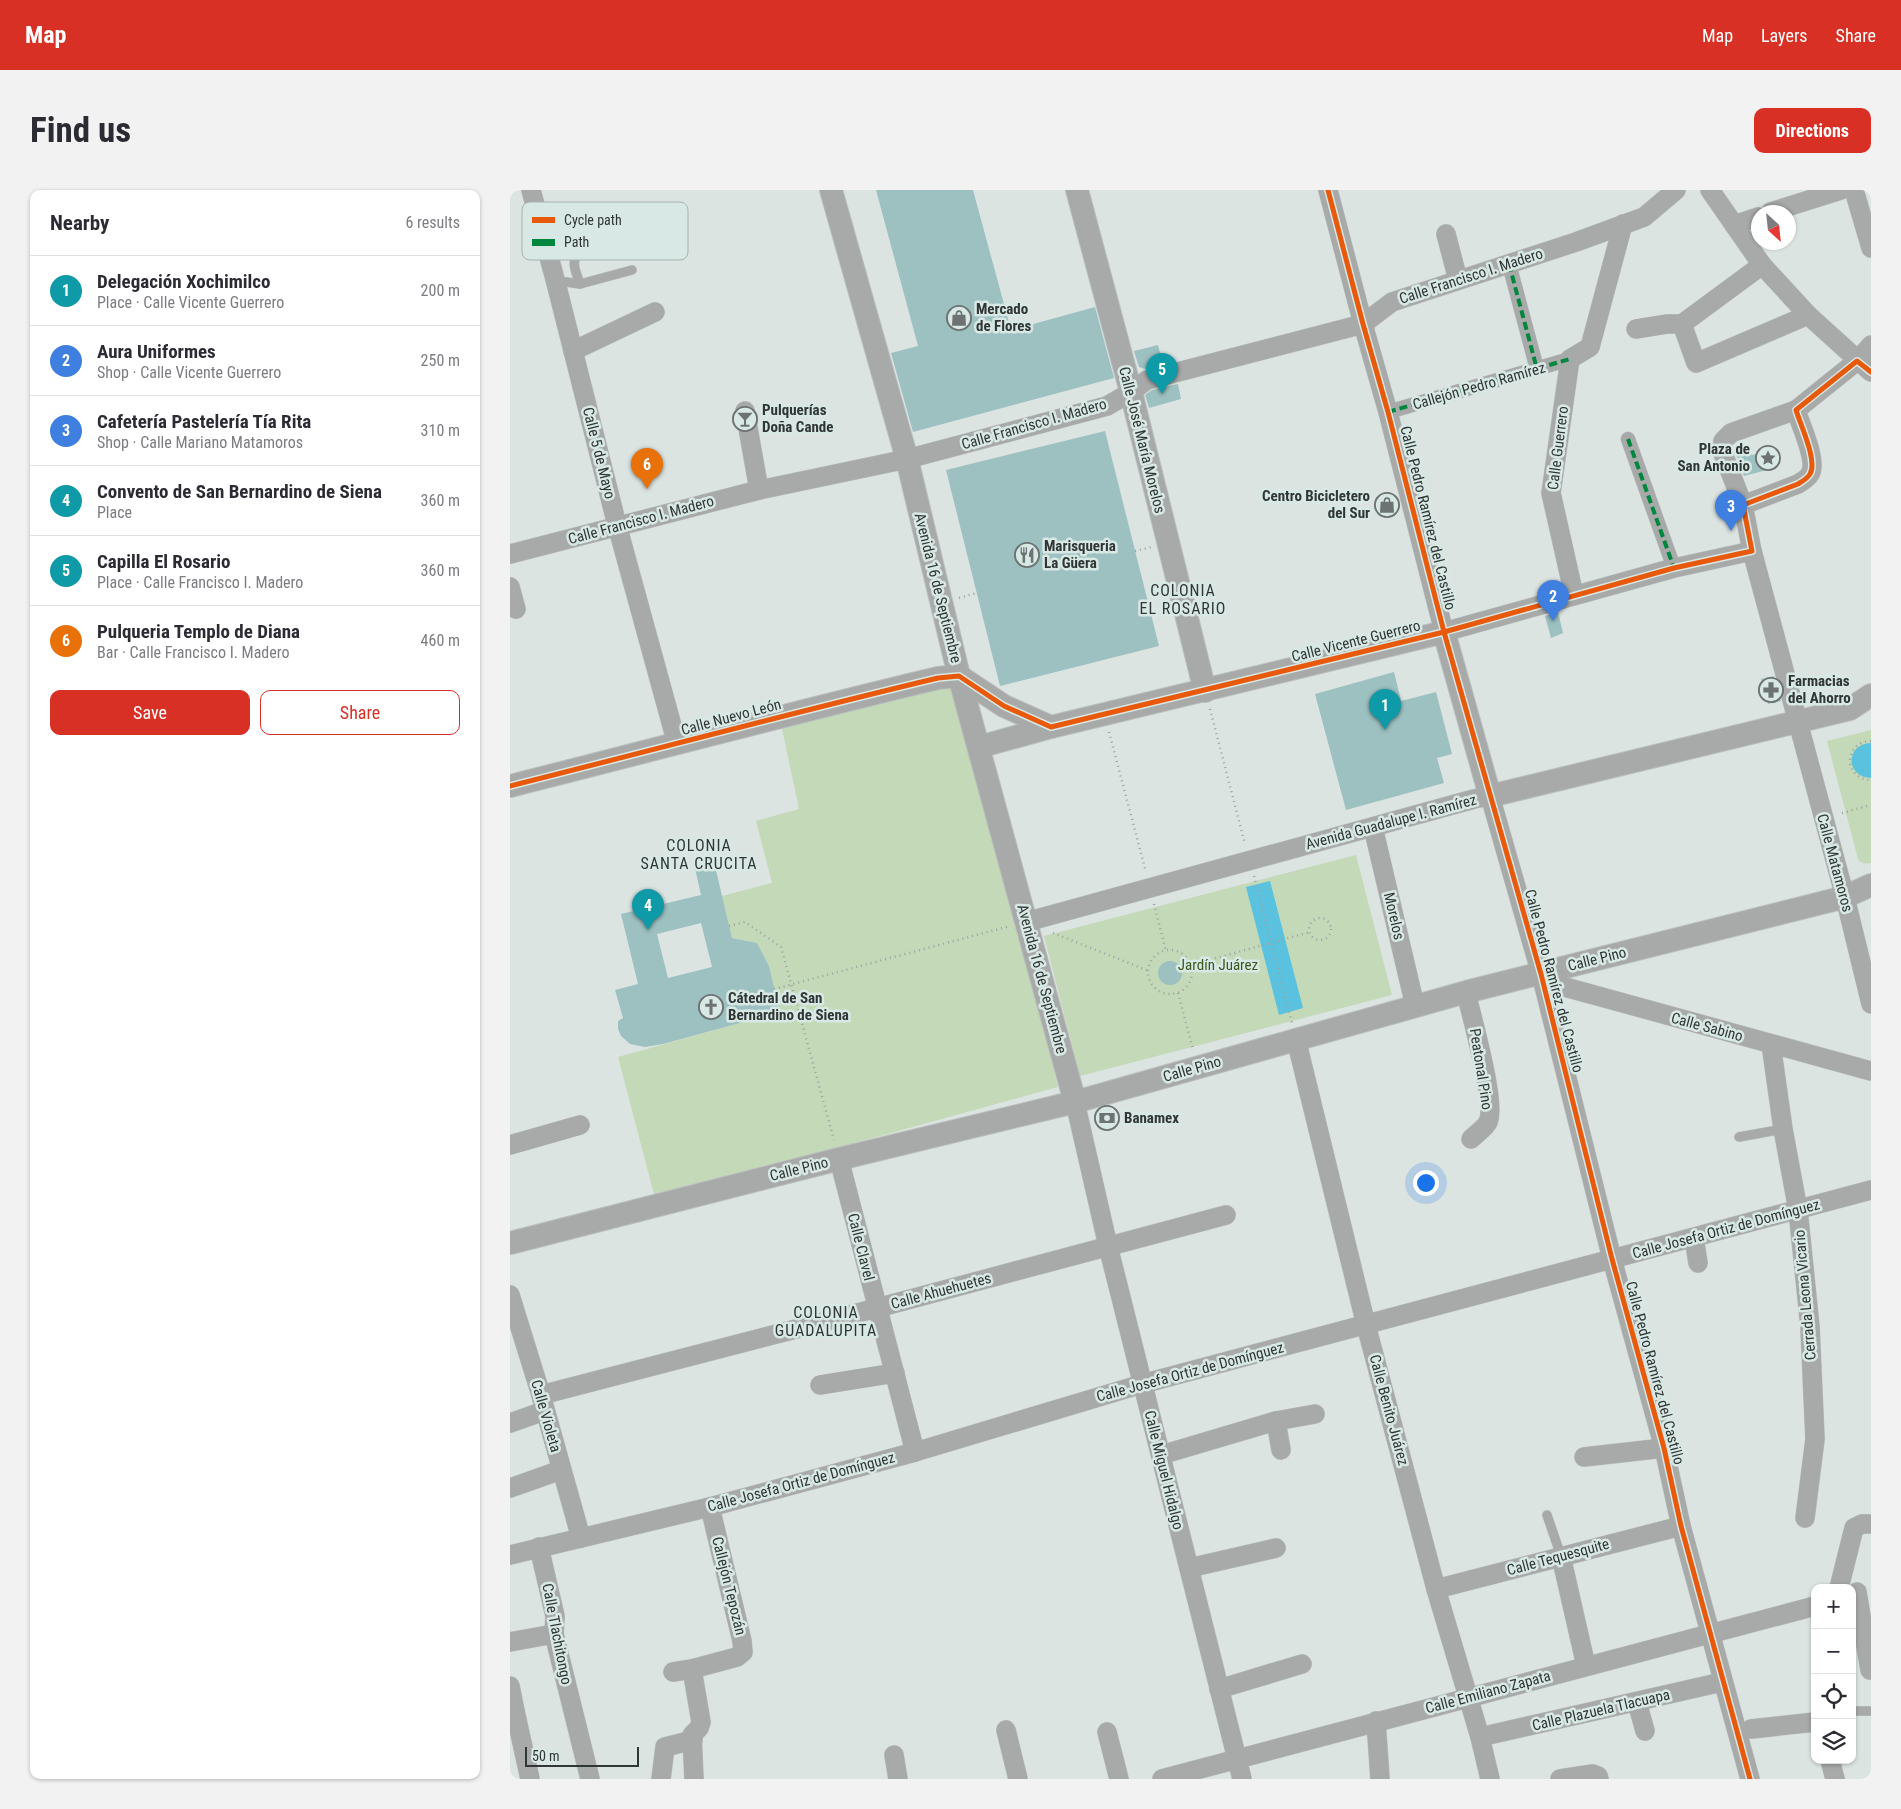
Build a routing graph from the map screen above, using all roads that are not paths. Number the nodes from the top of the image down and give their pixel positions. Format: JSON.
{"nodes":[{"id":1,"x":831,"y":190,"type":"edge"},
{"id":2,"x":1078,"y":190,"type":"edge"},
{"id":3,"x":1328,"y":190,"type":"edge"},
{"id":4,"x":1676,"y":190,"type":"edge"},
{"id":5,"x":1710,"y":190,"type":"edge"},
{"id":6,"x":1841,"y":190,"type":"edge"},
{"id":7,"x":1854,"y":190,"type":"edge"},
{"id":8,"x":1793,"y":205,"type":"edge"},
{"id":9,"x":1751,"y":219,"type":"edge"},
{"id":10,"x":1624,"y":224,"type":"junction"},
{"id":11,"x":1734,"y":225,"type":"junction"},
{"id":12,"x":1446,"y":234,"type":"dead end"},
{"id":13,"x":1871,"y":248,"type":"edge"},
{"id":14,"x":550,"y":260,"type":"edge"},
{"id":15,"x":574,"y":260,"type":"edge"},
{"id":16,"x":1509,"y":264,"type":"junction"},
{"id":17,"x":1762,"y":265,"type":"junction"},
{"id":18,"x":632,"y":270,"type":"dead end"},
{"id":19,"x":1458,"y":280,"type":"junction"},
{"id":20,"x":556,"y":284,"type":"junction"},
{"id":21,"x":580,"y":284,"type":"junction"},
{"id":22,"x":655,"y":312,"type":"dead end"},
{"id":23,"x":1808,"y":315,"type":"junction"},
{"id":24,"x":1362,"y":324,"type":"junction"},
{"id":25,"x":1682,"y":324,"type":"junction"},
{"id":26,"x":1636,"y":329,"type":"dead end"},
{"id":27,"x":1871,"y":345,"type":"edge"},
{"id":28,"x":573,"y":351,"type":"junction"},
{"id":29,"x":1570,"y":359,"type":"junction"},
{"id":30,"x":1864,"y":367,"type":"edge"},
{"id":31,"x":1537,"y":369,"type":"junction"},
{"id":32,"x":1131,"y":392,"type":"junction"},
{"id":33,"x":1796,"y":410,"type":"junction"},
{"id":34,"x":745,"y":411,"type":"dead end"},
{"id":35,"x":1388,"y":412,"type":"junction"},
{"id":36,"x":1628,"y":439,"type":"dead end"},
{"id":37,"x":907,"y":459,"type":"junction"},
{"id":38,"x":759,"y":490,"type":"junction"},
{"id":39,"x":1743,"y":505,"type":"junction"},
{"id":40,"x":618,"y":525,"type":"junction"},
{"id":41,"x":1752,"y":551,"type":"junction"},
{"id":42,"x":510,"y":554,"type":"edge"},
{"id":43,"x":1674,"y":568,"type":"junction"},
{"id":44,"x":510,"y":587,"type":"edge"},
{"id":45,"x":1574,"y":595,"type":"junction"},
{"id":46,"x":516,"y":609,"type":"dead end"},
{"id":47,"x":1444,"y":632,"type":"junction"},
{"id":48,"x":959,"y":676,"type":"junction"},
{"id":49,"x":1205,"y":691,"type":"junction"},
{"id":50,"x":1871,"y":695,"type":"edge"},
{"id":51,"x":1861,"y":710,"type":"edge"},
{"id":52,"x":1798,"y":722,"type":"junction"},
{"id":53,"x":1052,"y":727,"type":"junction"},
{"id":54,"x":676,"y":744,"type":"junction"},
{"id":55,"x":979,"y":747,"type":"junction"},
{"id":56,"x":510,"y":786,"type":"edge"},
{"id":57,"x":1490,"y":796,"type":"junction"},
{"id":58,"x":1373,"y":827,"type":"junction"},
{"id":59,"x":1871,"y":885,"type":"edge"},
{"id":60,"x":1845,"y":897,"type":"junction"},
{"id":61,"x":1026,"y":922,"type":"junction"},
{"id":62,"x":1542,"y":978,"type":"junction"},
{"id":63,"x":1466,"y":992,"type":"junction"},
{"id":64,"x":1871,"y":1004,"type":"edge"},
{"id":65,"x":1415,"y":1006,"type":"junction"},
{"id":66,"x":1296,"y":1039,"type":"junction"},
{"id":67,"x":1771,"y":1044,"type":"junction"},
{"id":68,"x":1871,"y":1071,"type":"edge"},
{"id":69,"x":1075,"y":1102,"type":"junction"},
{"id":70,"x":580,"y":1125,"type":"dead end"},
{"id":71,"x":1783,"y":1129,"type":"junction"},
{"id":72,"x":1739,"y":1137,"type":"dead end"},
{"id":73,"x":1471,"y":1139,"type":"dead end"},
{"id":74,"x":510,"y":1146,"type":"edge"},
{"id":75,"x":839,"y":1159,"type":"junction"},
{"id":76,"x":1871,"y":1190,"type":"edge"},
{"id":77,"x":1798,"y":1210,"type":"junction"},
{"id":78,"x":1226,"y":1215,"type":"dead end"},
{"id":79,"x":1694,"y":1238,"type":"junction"},
{"id":80,"x":510,"y":1243,"type":"edge"},
{"id":81,"x":1108,"y":1246,"type":"junction"},
{"id":82,"x":1612,"y":1259,"type":"junction"},
{"id":83,"x":1698,"y":1263,"type":"dead end"},
{"id":84,"x":510,"y":1295,"type":"edge"},
{"id":85,"x":877,"y":1308,"type":"junction"},
{"id":86,"x":1366,"y":1325,"type":"junction"},
{"id":87,"x":895,"y":1372,"type":"junction"},
{"id":88,"x":1142,"y":1384,"type":"junction"},
{"id":89,"x":820,"y":1385,"type":"dead end"},
{"id":90,"x":542,"y":1403,"type":"junction"},
{"id":91,"x":1316,"y":1414,"type":"dead end"},
{"id":92,"x":1276,"y":1421,"type":"junction"},
{"id":93,"x":510,"y":1423,"type":"edge"},
{"id":94,"x":1664,"y":1448,"type":"junction"},
{"id":95,"x":1281,"y":1450,"type":"dead end"},
{"id":96,"x":915,"y":1452,"type":"junction"},
{"id":97,"x":1161,"y":1455,"type":"junction"},
{"id":98,"x":1584,"y":1457,"type":"dead end"},
{"id":99,"x":561,"y":1470,"type":"junction"},
{"id":100,"x":510,"y":1488,"type":"edge"},
{"id":101,"x":710,"y":1507,"type":"junction"},
{"id":102,"x":1547,"y":1515,"type":"dead end"},
{"id":103,"x":1805,"y":1518,"type":"dead end"},
{"id":104,"x":1871,"y":1524,"type":"edge"},
{"id":105,"x":1680,"y":1526,"type":"junction"},
{"id":106,"x":581,"y":1538,"type":"junction"},
{"id":107,"x":538,"y":1547,"type":"junction"},
{"id":108,"x":1276,"y":1548,"type":"dead end"},
{"id":109,"x":510,"y":1555,"type":"edge"},
{"id":110,"x":1561,"y":1556,"type":"junction"},
{"id":111,"x":1189,"y":1568,"type":"junction"},
{"id":112,"x":1840,"y":1584,"type":"edge"},
{"id":113,"x":1436,"y":1589,"type":"junction"},
{"id":114,"x":1860,"y":1591,"type":"edge"},
{"id":115,"x":1811,"y":1607,"type":"edge"},
{"id":116,"x":554,"y":1634,"type":"junction"},
{"id":117,"x":1711,"y":1634,"type":"junction"},
{"id":118,"x":510,"y":1642,"type":"edge"},
{"id":119,"x":1302,"y":1664,"type":"dead end"},
{"id":120,"x":1586,"y":1666,"type":"junction"},
{"id":121,"x":692,"y":1669,"type":"junction"},
{"id":122,"x":1870,"y":1670,"type":"edge"},
{"id":123,"x":673,"y":1672,"type":"dead end"},
{"id":124,"x":1722,"y":1682,"type":"junction"},
{"id":125,"x":510,"y":1686,"type":"edge"},
{"id":126,"x":1220,"y":1689,"type":"junction"},
{"id":127,"x":1468,"y":1697,"type":"junction"},
{"id":128,"x":1637,"y":1702,"type":"junction"},
{"id":129,"x":1856,"y":1711,"type":"edge"},
{"id":130,"x":1871,"y":1711,"type":"edge"},
{"id":131,"x":513,"y":1712,"type":"edge"},
{"id":132,"x":1376,"y":1721,"type":"junction"},
{"id":133,"x":1811,"y":1722,"type":"edge"},
{"id":134,"x":1751,"y":1729,"type":"dead end"},
{"id":135,"x":1006,"y":1730,"type":"dead end"},
{"id":136,"x":1645,"y":1731,"type":"dead end"},
{"id":137,"x":1107,"y":1732,"type":"dead end"},
{"id":138,"x":1480,"y":1737,"type":"junction"},
{"id":139,"x":693,"y":1740,"type":"junction"},
{"id":140,"x":894,"y":1755,"type":"dead end"},
{"id":141,"x":1237,"y":1759,"type":"junction"},
{"id":142,"x":1831,"y":1764,"type":"edge"},
{"id":143,"x":530,"y":1779,"type":"edge"},
{"id":144,"x":590,"y":1779,"type":"edge"},
{"id":145,"x":661,"y":1779,"type":"edge"},
{"id":146,"x":694,"y":1779,"type":"edge"},
{"id":147,"x":898,"y":1779,"type":"edge"},
{"id":148,"x":1018,"y":1779,"type":"edge"},
{"id":149,"x":1118,"y":1779,"type":"edge"},
{"id":150,"x":1162,"y":1779,"type":"edge"},
{"id":151,"x":1242,"y":1779,"type":"edge"},
{"id":152,"x":1380,"y":1779,"type":"edge"},
{"id":153,"x":1490,"y":1779,"type":"edge"},
{"id":154,"x":1560,"y":1779,"type":"edge"},
{"id":155,"x":1599,"y":1779,"type":"edge"},
{"id":156,"x":1750,"y":1779,"type":"edge"},
{"id":157,"x":1835,"y":1779,"type":"edge"}],
"edges":[{"from":1,"to":37,"type":"street","name":"Avenida 16 de Septiembre"},
{"from":2,"to":32,"type":"street","name":"Calle José María Morelos"},
{"from":3,"to":24,"type":"street","name":"Calle Pedro Ramírez del Castillo"},
{"from":4,"to":10,"type":"street","name":"Calle Francisco I. Madero"},
{"from":5,"to":11,"type":"street"},
{"from":6,"to":8,"type":"street"},
{"from":7,"to":13,"type":"street"},
{"from":9,"to":11,"type":"street"},
{"from":10,"to":16,"type":"street","name":"Calle Francisco I. Madero"},
{"from":10,"to":29,"type":"street"},
{"from":11,"to":17,"type":"street"},
{"from":12,"to":19,"type":"street"},
{"from":14,"to":20,"type":"street","name":"Calle 5 de Mayo"},
{"from":15,"to":21,"type":"lane"},
{"from":16,"to":19,"type":"street","name":"Calle Francisco I. Madero"},
{"from":16,"to":31,"type":"street"},
{"from":17,"to":23,"type":"street"},
{"from":17,"to":25,"type":"street"},
{"from":18,"to":21,"type":"lane"},
{"from":19,"to":24,"type":"street","name":"Calle Francisco I. Madero"},
{"from":20,"to":21,"type":"lane"},
{"from":20,"to":28,"type":"street","name":"Calle 5 de Mayo"},
{"from":22,"to":28,"type":"street"},
{"from":23,"to":25,"type":"street"},
{"from":23,"to":30,"type":"street"},
{"from":24,"to":32,"type":"street","name":"Calle Francisco I. Madero"},
{"from":24,"to":35,"type":"street","name":"Calle Pedro Ramírez del Castillo"},
{"from":25,"to":26,"type":"street"},
{"from":27,"to":30,"type":"street","name":"Calle Matamoros"},
{"from":28,"to":40,"type":"street","name":"Calle 5 de Mayo"},
{"from":29,"to":31,"type":"street","name":"Callejón Pedro Ramírez"},
{"from":29,"to":45,"type":"street","name":"Calle Guerrero"},
{"from":30,"to":33,"type":"street","name":"Calle Matamoros"},
{"from":31,"to":35,"type":"street","name":"Callejón Pedro Ramírez"},
{"from":32,"to":37,"type":"street","name":"Calle Francisco I. Madero"},
{"from":32,"to":49,"type":"street","name":"Calle José María Morelos"},
{"from":33,"to":39,"type":"street"},
{"from":33,"to":39,"type":"street","name":"Calle Matamoros"},
{"from":34,"to":38,"type":"street"},
{"from":35,"to":47,"type":"street","name":"Calle Pedro Ramírez del Castillo"},
{"from":36,"to":43,"type":"street"},
{"from":37,"to":38,"type":"street","name":"Calle Francisco I. Madero"},
{"from":37,"to":48,"type":"street","name":"Avenida 16 de Septiembre"},
{"from":38,"to":40,"type":"street","name":"Calle Francisco I. Madero"},
{"from":39,"to":41,"type":"street","name":"Calle Matamoros"},
{"from":40,"to":42,"type":"street","name":"Calle Francisco I. Madero"},
{"from":40,"to":54,"type":"street","name":"Calle 5 de Mayo"},
{"from":41,"to":43,"type":"street","name":"Calle Vicente Guerrero"},
{"from":41,"to":52,"type":"street","name":"Calle Matamoros"},
{"from":43,"to":45,"type":"street","name":"Calle Vicente Guerrero"},
{"from":44,"to":46,"type":"street"},
{"from":45,"to":47,"type":"street","name":"Calle Vicente Guerrero"},
{"from":47,"to":49,"type":"street","name":"Calle Vicente Guerrero"},
{"from":47,"to":57,"type":"street","name":"Calle Pedro Ramírez del Castillo"},
{"from":48,"to":53,"type":"street"},
{"from":48,"to":54,"type":"street","name":"Calle Nuevo León"},
{"from":48,"to":55,"type":"street","name":"Avenida 16 de Septiembre"},
{"from":49,"to":53,"type":"street","name":"Calle Vicente Guerrero"},
{"from":50,"to":51,"type":"street","name":"Avenida Guadalupe I. Ramírez"},
{"from":51,"to":52,"type":"street","name":"Avenida Guadalupe I. Ramírez"},
{"from":52,"to":57,"type":"street","name":"Avenida Guadalupe I. Ramírez"},
{"from":52,"to":60,"type":"street","name":"Calle Matamoros"},
{"from":53,"to":55,"type":"street","name":"Calle Vicente Guerrero"},
{"from":54,"to":56,"type":"street","name":"Calle Nuevo León"},
{"from":55,"to":61,"type":"street","name":"Avenida 16 de Septiembre"},
{"from":57,"to":58,"type":"street","name":"Avenida Guadalupe I. Ramírez"},
{"from":57,"to":62,"type":"street","name":"Calle Pedro Ramírez del Castillo"},
{"from":58,"to":61,"type":"street","name":"Avenida Guadalupe I. Ramírez"},
{"from":58,"to":65,"type":"street","name":"Morelos"},
{"from":59,"to":60,"type":"street","name":"Calle Pino"},
{"from":60,"to":62,"type":"street","name":"Calle Pino"},
{"from":60,"to":64,"type":"street","name":"Calle Matamoros"},
{"from":61,"to":69,"type":"street","name":"Avenida 16 de Septiembre"},
{"from":62,"to":63,"type":"street","name":"Calle Pino"},
{"from":62,"to":67,"type":"street","name":"Calle Sabino"},
{"from":62,"to":82,"type":"street","name":"Calle Pedro Ramírez del Castillo"},
{"from":63,"to":65,"type":"street","name":"Calle Pino"},
{"from":63,"to":73,"type":"street","name":"Peatonal Pino"},
{"from":65,"to":66,"type":"street","name":"Calle Pino"},
{"from":66,"to":69,"type":"street","name":"Calle Pino"},
{"from":66,"to":86,"type":"street","name":"Calle Benito Juárez"},
{"from":67,"to":68,"type":"street","name":"Calle Sabino"},
{"from":67,"to":71,"type":"street","name":"Cerrada Leona Vicario"},
{"from":69,"to":75,"type":"street","name":"Calle Pino"},
{"from":69,"to":81,"type":"street","name":"Calle Miguel Hidalgo"},
{"from":70,"to":74,"type":"street"},
{"from":71,"to":72,"type":"lane"},
{"from":71,"to":77,"type":"street","name":"Cerrada Leona Vicario"},
{"from":75,"to":80,"type":"street","name":"Calle Pino"},
{"from":75,"to":85,"type":"street","name":"Calle Clavel"},
{"from":76,"to":77,"type":"street","name":"Calle Josefa Ortiz de Domínguez"},
{"from":77,"to":79,"type":"street","name":"Calle Josefa Ortiz de Domínguez"},
{"from":77,"to":103,"type":"street","name":"Cerrada Leona Vicario"},
{"from":78,"to":81,"type":"street","name":"Calle Ahuehuetes"},
{"from":79,"to":82,"type":"street","name":"Calle Josefa Ortiz de Domínguez"},
{"from":79,"to":83,"type":"street"},
{"from":81,"to":85,"type":"street","name":"Calle Ahuehuetes"},
{"from":81,"to":88,"type":"street","name":"Calle Miguel Hidalgo"},
{"from":82,"to":86,"type":"street","name":"Calle Josefa Ortiz de Domínguez"},
{"from":82,"to":94,"type":"street","name":"Calle Pedro Ramírez del Castillo"},
{"from":84,"to":90,"type":"street","name":"Calle Violeta"},
{"from":85,"to":87,"type":"street","name":"Calle Clavel"},
{"from":85,"to":90,"type":"street","name":"Calle Ahuehuetes"},
{"from":86,"to":88,"type":"street","name":"Calle Josefa Ortiz de Domínguez"},
{"from":86,"to":113,"type":"street","name":"Calle Benito Juárez"},
{"from":87,"to":89,"type":"street"},
{"from":87,"to":96,"type":"street","name":"Calle Clavel"},
{"from":88,"to":96,"type":"street","name":"Calle Josefa Ortiz de Domínguez"},
{"from":88,"to":97,"type":"street","name":"Calle Miguel Hidalgo"},
{"from":90,"to":93,"type":"street","name":"Calle Ahuehuetes"},
{"from":90,"to":99,"type":"street","name":"Calle Violeta"},
{"from":91,"to":92,"type":"street"},
{"from":92,"to":95,"type":"street"},
{"from":92,"to":97,"type":"street"},
{"from":94,"to":98,"type":"street"},
{"from":94,"to":105,"type":"street","name":"Calle Pedro Ramírez del Castillo"},
{"from":96,"to":101,"type":"street","name":"Calle Josefa Ortiz de Domínguez"},
{"from":97,"to":111,"type":"street","name":"Calle Miguel Hidalgo"},
{"from":99,"to":100,"type":"street"},
{"from":99,"to":106,"type":"street","name":"Calle Violeta"},
{"from":101,"to":106,"type":"street","name":"Calle Josefa Ortiz de Domínguez"},
{"from":101,"to":121,"type":"street","name":"Callejón Tepozán"},
{"from":102,"to":110,"type":"lane"},
{"from":104,"to":112,"type":"street"},
{"from":105,"to":110,"type":"street","name":"Calle Tequesquite"},
{"from":105,"to":117,"type":"street","name":"Calle Pedro Ramírez del Castillo"},
{"from":106,"to":107,"type":"street","name":"Calle Josefa Ortiz de Domínguez"},
{"from":107,"to":109,"type":"street","name":"Calle Josefa Ortiz de Domínguez"},
{"from":107,"to":116,"type":"street","name":"Calle Tlachitongo"},
{"from":108,"to":111,"type":"street"},
{"from":110,"to":113,"type":"street","name":"Calle Tequesquite"},
{"from":110,"to":120,"type":"street"},
{"from":111,"to":126,"type":"street","name":"Calle Miguel Hidalgo"},
{"from":113,"to":127,"type":"street","name":"Calle Benito Juárez"},
{"from":114,"to":122,"type":"street"},
{"from":115,"to":117,"type":"street","name":"Calle Emiliano Zapata"},
{"from":116,"to":118,"type":"street"},
{"from":116,"to":144,"type":"street","name":"Calle Tlachitongo"},
{"from":117,"to":120,"type":"street","name":"Calle Emiliano Zapata"},
{"from":117,"to":124,"type":"street","name":"Calle Pedro Ramírez del Castillo"},
{"from":119,"to":126,"type":"street"},
{"from":120,"to":127,"type":"street","name":"Calle Emiliano Zapata"},
{"from":121,"to":123,"type":"street","name":"Callejón Tepozán"},
{"from":121,"to":139,"type":"street"},
{"from":124,"to":128,"type":"street","name":"Calle Plazuela Tlacuapa"},
{"from":124,"to":156,"type":"street","name":"Calle Pedro Ramírez del Castillo"},
{"from":125,"to":131,"type":"street"},
{"from":126,"to":141,"type":"street","name":"Calle Miguel Hidalgo"},
{"from":127,"to":132,"type":"street","name":"Calle Emiliano Zapata"},
{"from":127,"to":138,"type":"street","name":"Calle Benito Juárez"},
{"from":128,"to":136,"type":"street"},
{"from":128,"to":138,"type":"street","name":"Calle Plazuela Tlacuapa"},
{"from":129,"to":130,"type":"lane"},
{"from":131,"to":143,"type":"street"},
{"from":132,"to":141,"type":"street","name":"Calle Emiliano Zapata"},
{"from":132,"to":152,"type":"street"},
{"from":133,"to":134,"type":"street"},
{"from":135,"to":148,"type":"street"},
{"from":137,"to":149,"type":"street"},
{"from":138,"to":153,"type":"street","name":"Calle Benito Juárez"},
{"from":139,"to":145,"type":"street"},
{"from":139,"to":146,"type":"street"},
{"from":140,"to":147,"type":"street"},
{"from":141,"to":150,"type":"street","name":"Calle Emiliano Zapata"},
{"from":141,"to":151,"type":"street","name":"Calle Miguel Hidalgo"},
{"from":142,"to":157,"type":"street"},
{"from":154,"to":155,"type":"street"}]}
